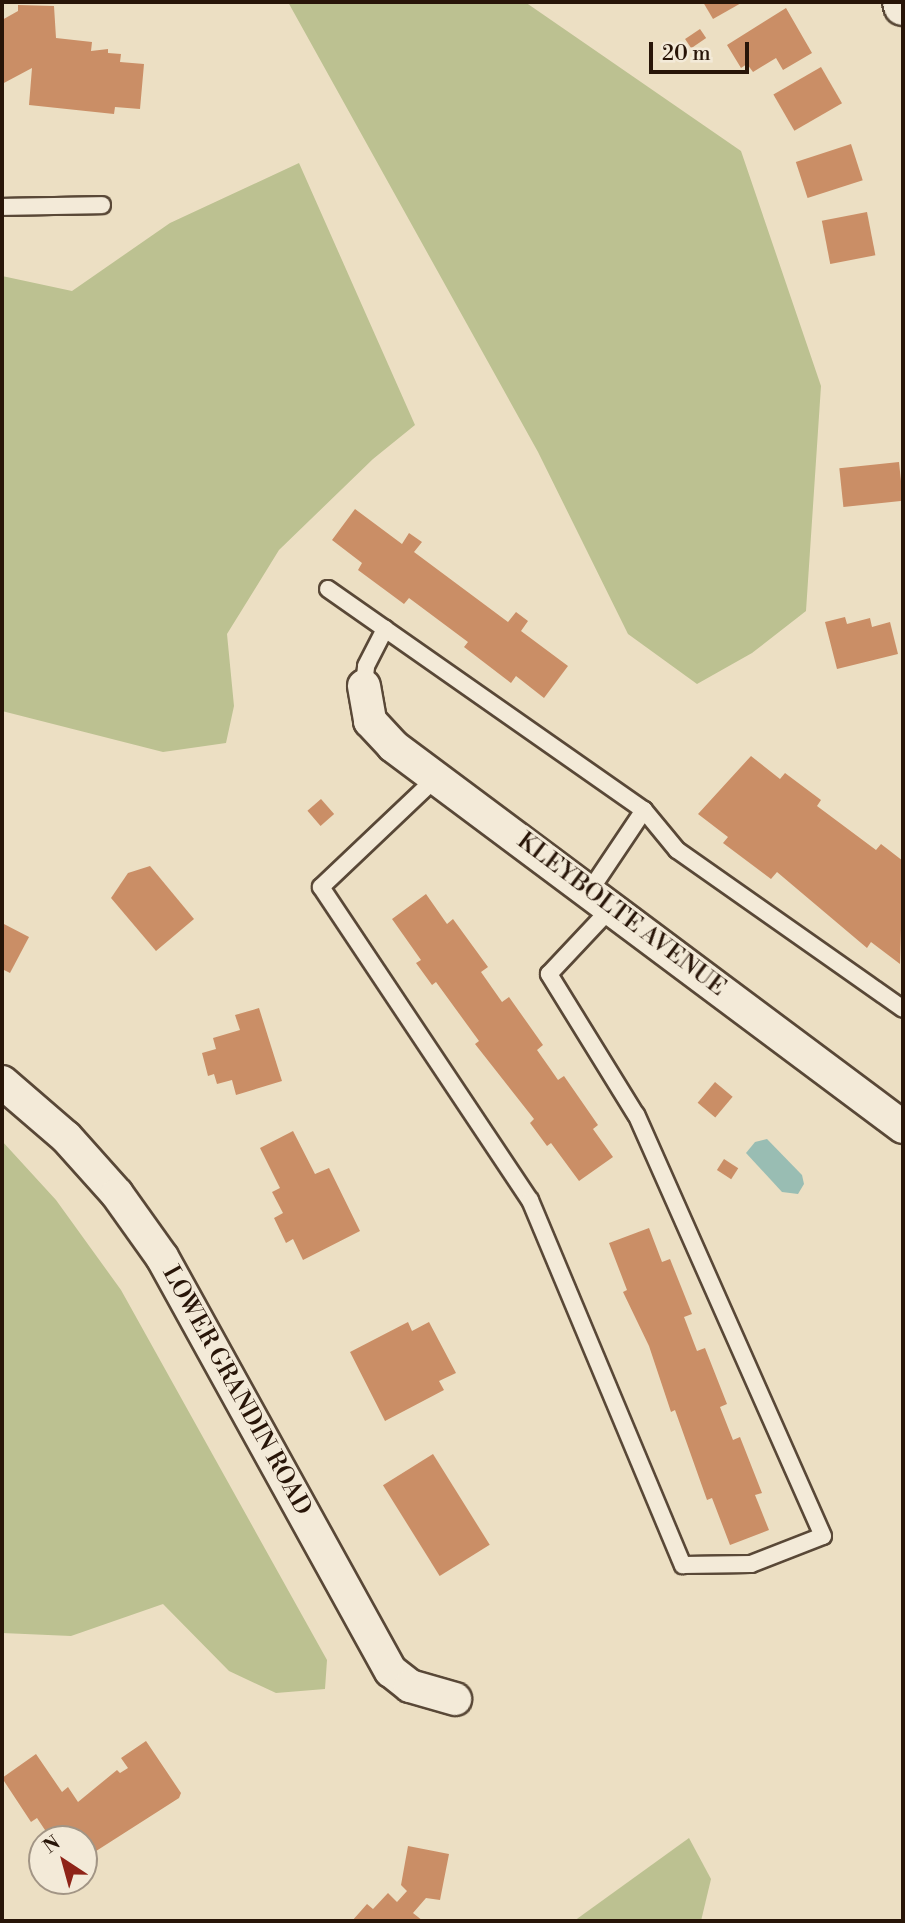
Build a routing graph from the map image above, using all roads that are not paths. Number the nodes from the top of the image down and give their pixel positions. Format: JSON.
{"nodes":[{"id":1,"x":102,"y":205,"type":"dead end"},
{"id":2,"x":2,"y":207,"type":"edge"},
{"id":3,"x":328,"y":589,"type":"dead end"},
{"id":4,"x":385,"y":629,"type":"junction"},
{"id":5,"x":364,"y":686,"type":"joint"},
{"id":6,"x":437,"y":777,"type":"junction"},
{"id":7,"x":644,"y":810,"type":"junction"},
{"id":8,"x":600,"y":900,"type":"junction"},
{"id":9,"x":903,"y":1009,"type":"edge"},
{"id":10,"x":2,"y":1082,"type":"edge"},
{"id":11,"x":903,"y":1127,"type":"edge"},
{"id":12,"x":455,"y":1699,"type":"dead end"}],
"edges":[{"from":1,"to":2,"type":"lane"},
{"from":3,"to":4,"type":"lane"},
{"from":4,"to":5,"type":"lane"},
{"from":4,"to":7,"type":"lane"},
{"from":5,"to":6,"type":"street","name":"KLEYBOLTE AVENUE"},
{"from":6,"to":8,"type":"street","name":"KLEYBOLTE AVENUE"},
{"from":6,"to":8,"type":"lane"},
{"from":7,"to":8,"type":"lane"},
{"from":7,"to":9,"type":"lane"},
{"from":8,"to":11,"type":"street","name":"KLEYBOLTE AVENUE"},
{"from":10,"to":12,"type":"street","name":"LOWER GRANDIN ROAD"}]}
